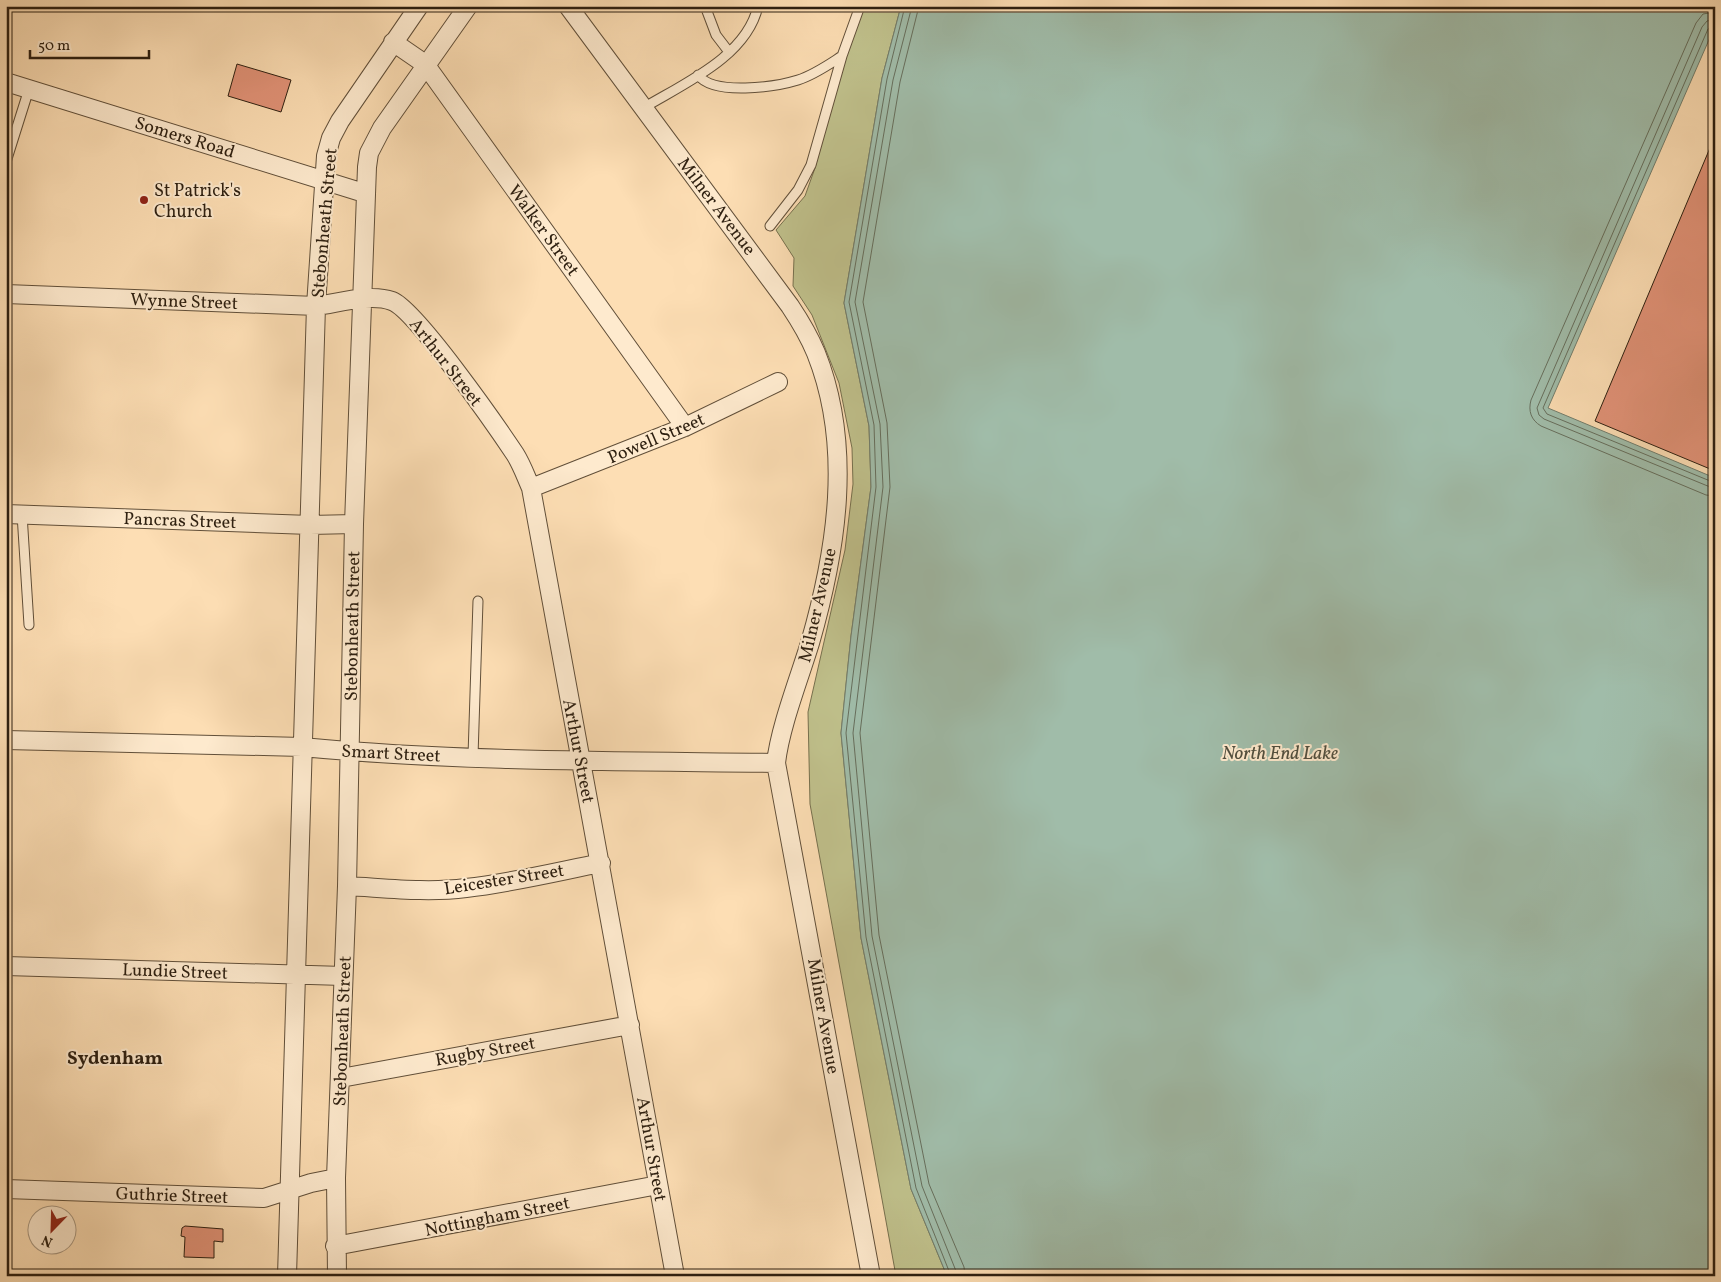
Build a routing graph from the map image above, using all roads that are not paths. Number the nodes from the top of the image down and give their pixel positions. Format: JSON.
{"nodes":[{"id":1,"x":418,"y":6,"type":"edge"},
{"id":2,"x":468,"y":6,"type":"edge"},
{"id":3,"x":568,"y":6,"type":"edge"},
{"id":4,"x":705,"y":6,"type":"edge"},
{"id":5,"x":758,"y":6,"type":"edge"},
{"id":6,"x":860,"y":6,"type":"edge"},
{"id":7,"x":393,"y":42,"type":"junction"},
{"id":8,"x":729,"y":52,"type":"junction"},
{"id":9,"x":842,"y":56,"type":"junction"},
{"id":10,"x":425,"y":64,"type":"junction"},
{"id":11,"x":698,"y":75,"type":"junction"},
{"id":12,"x":6,"y":82,"type":"edge"},
{"id":13,"x":29,"y":89,"type":"junction"},
{"id":14,"x":645,"y":107,"type":"junction"},
{"id":15,"x":6,"y":162,"type":"edge"},
{"id":16,"x":324,"y":180,"type":"junction"},
{"id":17,"x":364,"y":193,"type":"junction"},
{"id":18,"x":770,"y":226,"type":"dead end"},
{"id":19,"x":6,"y":294,"type":"edge"},
{"id":20,"x":361,"y":299,"type":"junction"},
{"id":21,"x":316,"y":306,"type":"junction"},
{"id":22,"x":778,"y":382,"type":"dead end"},
{"id":23,"x":685,"y":427,"type":"junction"},
{"id":24,"x":531,"y":488,"type":"junction"},
{"id":25,"x":14,"y":514,"type":"edge"},
{"id":26,"x":310,"y":524,"type":"junction"},
{"id":27,"x":354,"y":524,"type":"junction"},
{"id":28,"x":478,"y":601,"type":"dead end"},
{"id":29,"x":29,"y":625,"type":"dead end"},
{"id":30,"x":6,"y":740,"type":"edge"},
{"id":31,"x":302,"y":747,"type":"junction"},
{"id":32,"x":350,"y":752,"type":"junction"},
{"id":33,"x":473,"y":756,"type":"junction"},
{"id":34,"x":580,"y":760,"type":"junction"},
{"id":35,"x":776,"y":763,"type":"junction"},
{"id":36,"x":601,"y":862,"type":"junction"},
{"id":37,"x":347,"y":886,"type":"junction"},
{"id":38,"x":6,"y":966,"type":"edge"},
{"id":39,"x":297,"y":974,"type":"junction"},
{"id":40,"x":343,"y":976,"type":"junction"},
{"id":41,"x":630,"y":1025,"type":"junction"},
{"id":42,"x":341,"y":1078,"type":"junction"},
{"id":43,"x":336,"y":1178,"type":"junction"},
{"id":44,"x":658,"y":1185,"type":"junction"},
{"id":45,"x":6,"y":1189,"type":"edge"},
{"id":46,"x":288,"y":1192,"type":"junction"},
{"id":47,"x":336,"y":1246,"type":"junction"},
{"id":48,"x":287,"y":1276,"type":"edge"},
{"id":49,"x":337,"y":1276,"type":"edge"},
{"id":50,"x":675,"y":1276,"type":"edge"},
{"id":51,"x":872,"y":1276,"type":"edge"}],
"edges":[{"from":1,"to":7,"type":"street","name":"Stebonheath Street"},
{"from":2,"to":10,"type":"street","name":"Stebonheath Street"},
{"from":3,"to":14,"type":"street","name":"Milner Avenue"},
{"from":4,"to":8,"type":"lane"},
{"from":5,"to":8,"type":"lane"},
{"from":6,"to":9,"type":"lane"},
{"from":7,"to":10,"type":"street","name":"Walker Street"},
{"from":7,"to":16,"type":"street","name":"Stebonheath Street"},
{"from":8,"to":11,"type":"lane"},
{"from":9,"to":11,"type":"lane"},
{"from":9,"to":18,"type":"lane"},
{"from":10,"to":17,"type":"street","name":"Stebonheath Street"},
{"from":10,"to":23,"type":"street","name":"Walker Street"},
{"from":11,"to":14,"type":"lane"},
{"from":12,"to":13,"type":"street","name":"Somers Road"},
{"from":13,"to":15,"type":"lane"},
{"from":13,"to":16,"type":"street","name":"Somers Road"},
{"from":14,"to":35,"type":"street","name":"Milner Avenue"},
{"from":16,"to":17,"type":"street","name":"Somers Road"},
{"from":16,"to":21,"type":"street","name":"Stebonheath Street"},
{"from":17,"to":20,"type":"street","name":"Stebonheath Street"},
{"from":19,"to":21,"type":"street","name":"Wynne Street"},
{"from":20,"to":21,"type":"street","name":"Wynne Street"},
{"from":20,"to":24,"type":"street","name":"Arthur Street"},
{"from":20,"to":27,"type":"street","name":"Stebonheath Street"},
{"from":21,"to":26,"type":"street","name":"Stebonheath Street"},
{"from":22,"to":23,"type":"street","name":"Powell Street"},
{"from":23,"to":24,"type":"street","name":"Powell Street"},
{"from":24,"to":34,"type":"street","name":"Arthur Street"},
{"from":25,"to":26,"type":"street","name":"Pancras Street"},
{"from":25,"to":29,"type":"lane"},
{"from":26,"to":27,"type":"street","name":"Pancras Street"},
{"from":26,"to":31,"type":"street","name":"Stebonheath Street"},
{"from":27,"to":32,"type":"street","name":"Stebonheath Street"},
{"from":28,"to":33,"type":"lane"},
{"from":30,"to":31,"type":"street","name":"Smart Street"},
{"from":31,"to":32,"type":"street","name":"Smart Street"},
{"from":31,"to":39,"type":"street","name":"Stebonheath Street"},
{"from":32,"to":33,"type":"street","name":"Smart Street"},
{"from":32,"to":37,"type":"street","name":"Stebonheath Street"},
{"from":33,"to":34,"type":"street","name":"Smart Street"},
{"from":34,"to":35,"type":"street","name":"Smart Street"},
{"from":34,"to":36,"type":"street","name":"Arthur Street"},
{"from":35,"to":51,"type":"street","name":"Milner Avenue"},
{"from":36,"to":37,"type":"street","name":"Leicester Street"},
{"from":36,"to":41,"type":"street","name":"Arthur Street"},
{"from":37,"to":40,"type":"street","name":"Stebonheath Street"},
{"from":38,"to":39,"type":"street","name":"Lundie Street"},
{"from":39,"to":40,"type":"street","name":"Lundie Street"},
{"from":39,"to":46,"type":"street","name":"Stebonheath Street"},
{"from":40,"to":42,"type":"street","name":"Stebonheath Street"},
{"from":41,"to":42,"type":"street","name":"Rugby Street"},
{"from":41,"to":44,"type":"street","name":"Arthur Street"},
{"from":42,"to":43,"type":"street","name":"Stebonheath Street"},
{"from":43,"to":46,"type":"street","name":"Guthrie Street"},
{"from":43,"to":47,"type":"street","name":"Stebonheath Street"},
{"from":44,"to":47,"type":"street","name":"Nottingham Street"},
{"from":44,"to":50,"type":"street","name":"Arthur Street"},
{"from":45,"to":46,"type":"street","name":"Guthrie Street"},
{"from":46,"to":48,"type":"street","name":"Stebonheath Street"},
{"from":47,"to":49,"type":"street","name":"Stebonheath Street"}]}
